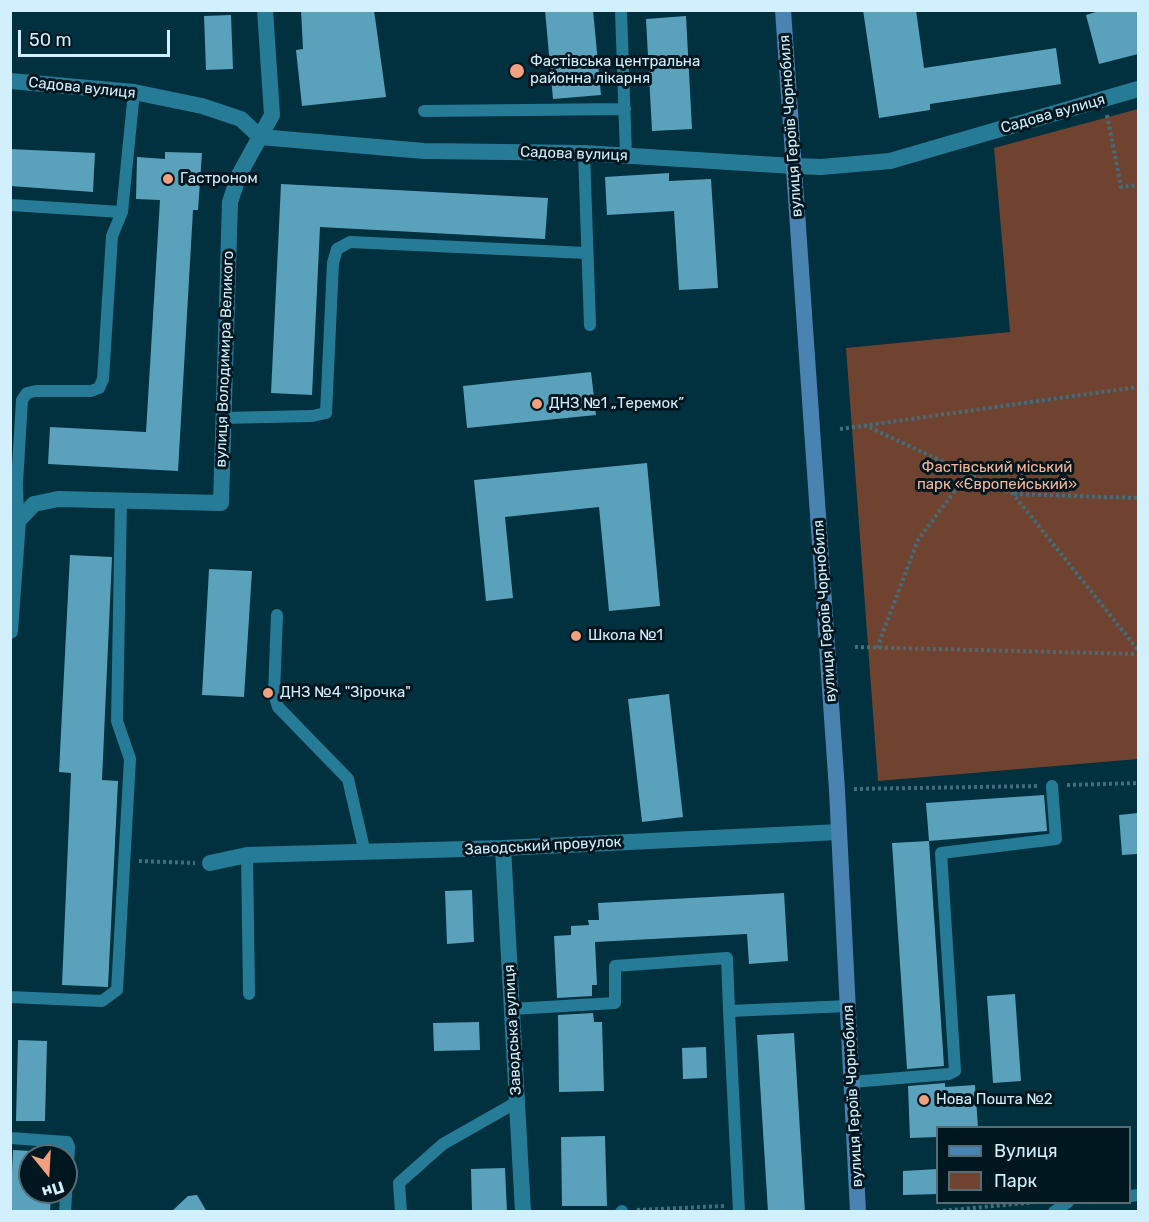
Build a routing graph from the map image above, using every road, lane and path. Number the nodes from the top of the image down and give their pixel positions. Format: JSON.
{"nodes":[{"id":1,"x":621,"y":10,"type":"edge"},
{"id":2,"x":783,"y":10,"type":"edge"},
{"id":3,"x":265,"y":13,"type":"edge"},
{"id":4,"x":10,"y":81,"type":"edge"},
{"id":5,"x":1138,"y":90,"type":"edge"},
{"id":6,"x":134,"y":92,"type":"junction"},
{"id":7,"x":1104,"y":100,"type":"junction"},
{"id":8,"x":625,"y":109,"type":"junction"},
{"id":9,"x":424,"y":111,"type":"dead end"},
{"id":10,"x":260,"y":137,"type":"junction"},
{"id":11,"x":285,"y":140,"type":"junction"},
{"id":12,"x":584,"y":153,"type":"junction"},
{"id":13,"x":626,"y":156,"type":"junction"},
{"id":14,"x":793,"y":166,"type":"junction"},
{"id":15,"x":1138,"y":185,"type":"edge"},
{"id":16,"x":10,"y":205,"type":"edge"},
{"id":17,"x":122,"y":212,"type":"junction"},
{"id":18,"x":586,"y":253,"type":"junction"},
{"id":19,"x":590,"y":325,"type":"dead end"},
{"id":20,"x":1138,"y":387,"type":"edge"},
{"id":21,"x":222,"y":418,"type":"junction"},
{"id":22,"x":864,"y":425,"type":"junction"},
{"id":23,"x":840,"y":429,"type":"dead end"},
{"id":24,"x":968,"y":473,"type":"junction"},
{"id":25,"x":1013,"y":494,"type":"junction"},
{"id":26,"x":1138,"y":498,"type":"edge"},
{"id":27,"x":121,"y":500,"type":"junction"},
{"id":28,"x":18,"y":521,"type":"junction"},
{"id":29,"x":277,"y":615,"type":"dead end"},
{"id":30,"x":10,"y":632,"type":"edge"},
{"id":31,"x":855,"y":647,"type":"dead end"},
{"id":32,"x":877,"y":648,"type":"junction"},
{"id":33,"x":1138,"y":652,"type":"edge"},
{"id":34,"x":1138,"y":783,"type":"edge"},
{"id":35,"x":1052,"y":786,"type":"junction"},
{"id":36,"x":837,"y":790,"type":"junction"},
{"id":37,"x":839,"y":832,"type":"junction"},
{"id":38,"x":503,"y":848,"type":"junction"},
{"id":39,"x":365,"y":853,"type":"junction"},
{"id":40,"x":247,"y":855,"type":"junction"},
{"id":41,"x":124,"y":861,"type":"junction"},
{"id":42,"x":210,"y":863,"type":"joint"},
{"id":43,"x":249,"y":994,"type":"dead end"},
{"id":44,"x":10,"y":997,"type":"edge"},
{"id":45,"x":849,"y":1006,"type":"junction"},
{"id":46,"x":512,"y":1009,"type":"junction"},
{"id":47,"x":729,"y":1011,"type":"junction"},
{"id":48,"x":852,"y":1082,"type":"junction"},
{"id":49,"x":517,"y":1102,"type":"junction"},
{"id":50,"x":10,"y":1138,"type":"edge"},
{"id":51,"x":1024,"y":1204,"type":"edge"},
{"id":52,"x":622,"y":1211,"type":"edge"},
{"id":53,"x":65,"y":1212,"type":"edge"},
{"id":54,"x":401,"y":1212,"type":"edge"},
{"id":55,"x":522,"y":1212,"type":"edge"},
{"id":56,"x":728,"y":1212,"type":"edge"},
{"id":57,"x":739,"y":1212,"type":"edge"},
{"id":58,"x":858,"y":1212,"type":"edge"},
{"id":59,"x":931,"y":1212,"type":"edge"}],
"edges":[{"from":1,"to":8,"type":"lane"},
{"from":2,"to":14,"type":"main road","name":"вулиця Героїв Чорнобиля"},
{"from":3,"to":10,"type":"street","name":"вулиця Володимира Великого"},
{"from":3,"to":11,"type":"street","name":"вулиця Володимира Великого"},
{"from":4,"to":6,"type":"street","name":"Садова вулиця"},
{"from":5,"to":7,"type":"street","name":"Садова вулиця"},
{"from":6,"to":10,"type":"street","name":"Садова вулиця"},
{"from":6,"to":17,"type":"lane"},
{"from":7,"to":14,"type":"street","name":"Садова вулиця"},
{"from":7,"to":15,"type":"path"},
{"from":8,"to":9,"type":"lane"},
{"from":8,"to":13,"type":"lane"},
{"from":10,"to":11,"type":"street","name":"Садова вулиця"},
{"from":10,"to":21,"type":"street","name":"вулиця Володимира Великого"},
{"from":11,"to":12,"type":"street","name":"Садова вулиця"},
{"from":12,"to":13,"type":"street","name":"Садова вулиця"},
{"from":12,"to":18,"type":"lane"},
{"from":13,"to":14,"type":"street","name":"Садова вулиця"},
{"from":14,"to":36,"type":"main road","name":"вулиця Героїв Чорнобиля"},
{"from":16,"to":17,"type":"lane"},
{"from":17,"to":28,"type":"lane"},
{"from":18,"to":19,"type":"lane"},
{"from":18,"to":21,"type":"lane"},
{"from":20,"to":22,"type":"path"},
{"from":21,"to":27,"type":"street","name":"вулиця Володимира Великого"},
{"from":22,"to":23,"type":"path"},
{"from":22,"to":24,"type":"path"},
{"from":24,"to":25,"type":"path"},
{"from":24,"to":32,"type":"path"},
{"from":25,"to":26,"type":"path"},
{"from":25,"to":33,"type":"path"},
{"from":27,"to":28,"type":"street","name":"вулиця Володимира Великого"},
{"from":27,"to":41,"type":"lane"},
{"from":28,"to":30,"type":"street"},
{"from":29,"to":39,"type":"lane"},
{"from":31,"to":32,"type":"path"},
{"from":32,"to":33,"type":"path"},
{"from":34,"to":35,"type":"path"},
{"from":35,"to":36,"type":"path"},
{"from":35,"to":48,"type":"lane"},
{"from":36,"to":37,"type":"main road","name":"вулиця Героїв Чорнобиля"},
{"from":37,"to":38,"type":"street","name":"Заводський провулок"},
{"from":37,"to":45,"type":"main road","name":"вулиця Героїв Чорнобиля"},
{"from":38,"to":39,"type":"street","name":"Заводський провулок"},
{"from":38,"to":46,"type":"street","name":"Заводська вулиця"},
{"from":39,"to":40,"type":"street","name":"Заводський провулок"},
{"from":40,"to":42,"type":"street","name":"Заводський провулок"},
{"from":40,"to":43,"type":"lane"},
{"from":41,"to":42,"type":"path"},
{"from":41,"to":44,"type":"lane"},
{"from":45,"to":47,"type":"lane"},
{"from":45,"to":48,"type":"main road","name":"вулиця Героїв Чорнобиля"},
{"from":46,"to":47,"type":"lane"},
{"from":46,"to":49,"type":"street","name":"Заводська вулиця"},
{"from":47,"to":57,"type":"lane"},
{"from":48,"to":58,"type":"main road","name":"вулиця Героїв Чорнобиля"},
{"from":49,"to":54,"type":"lane"},
{"from":49,"to":55,"type":"street","name":"Заводська вулиця"},
{"from":50,"to":53,"type":"lane"},
{"from":51,"to":59,"type":"path"},
{"from":52,"to":56,"type":"path"}]}
